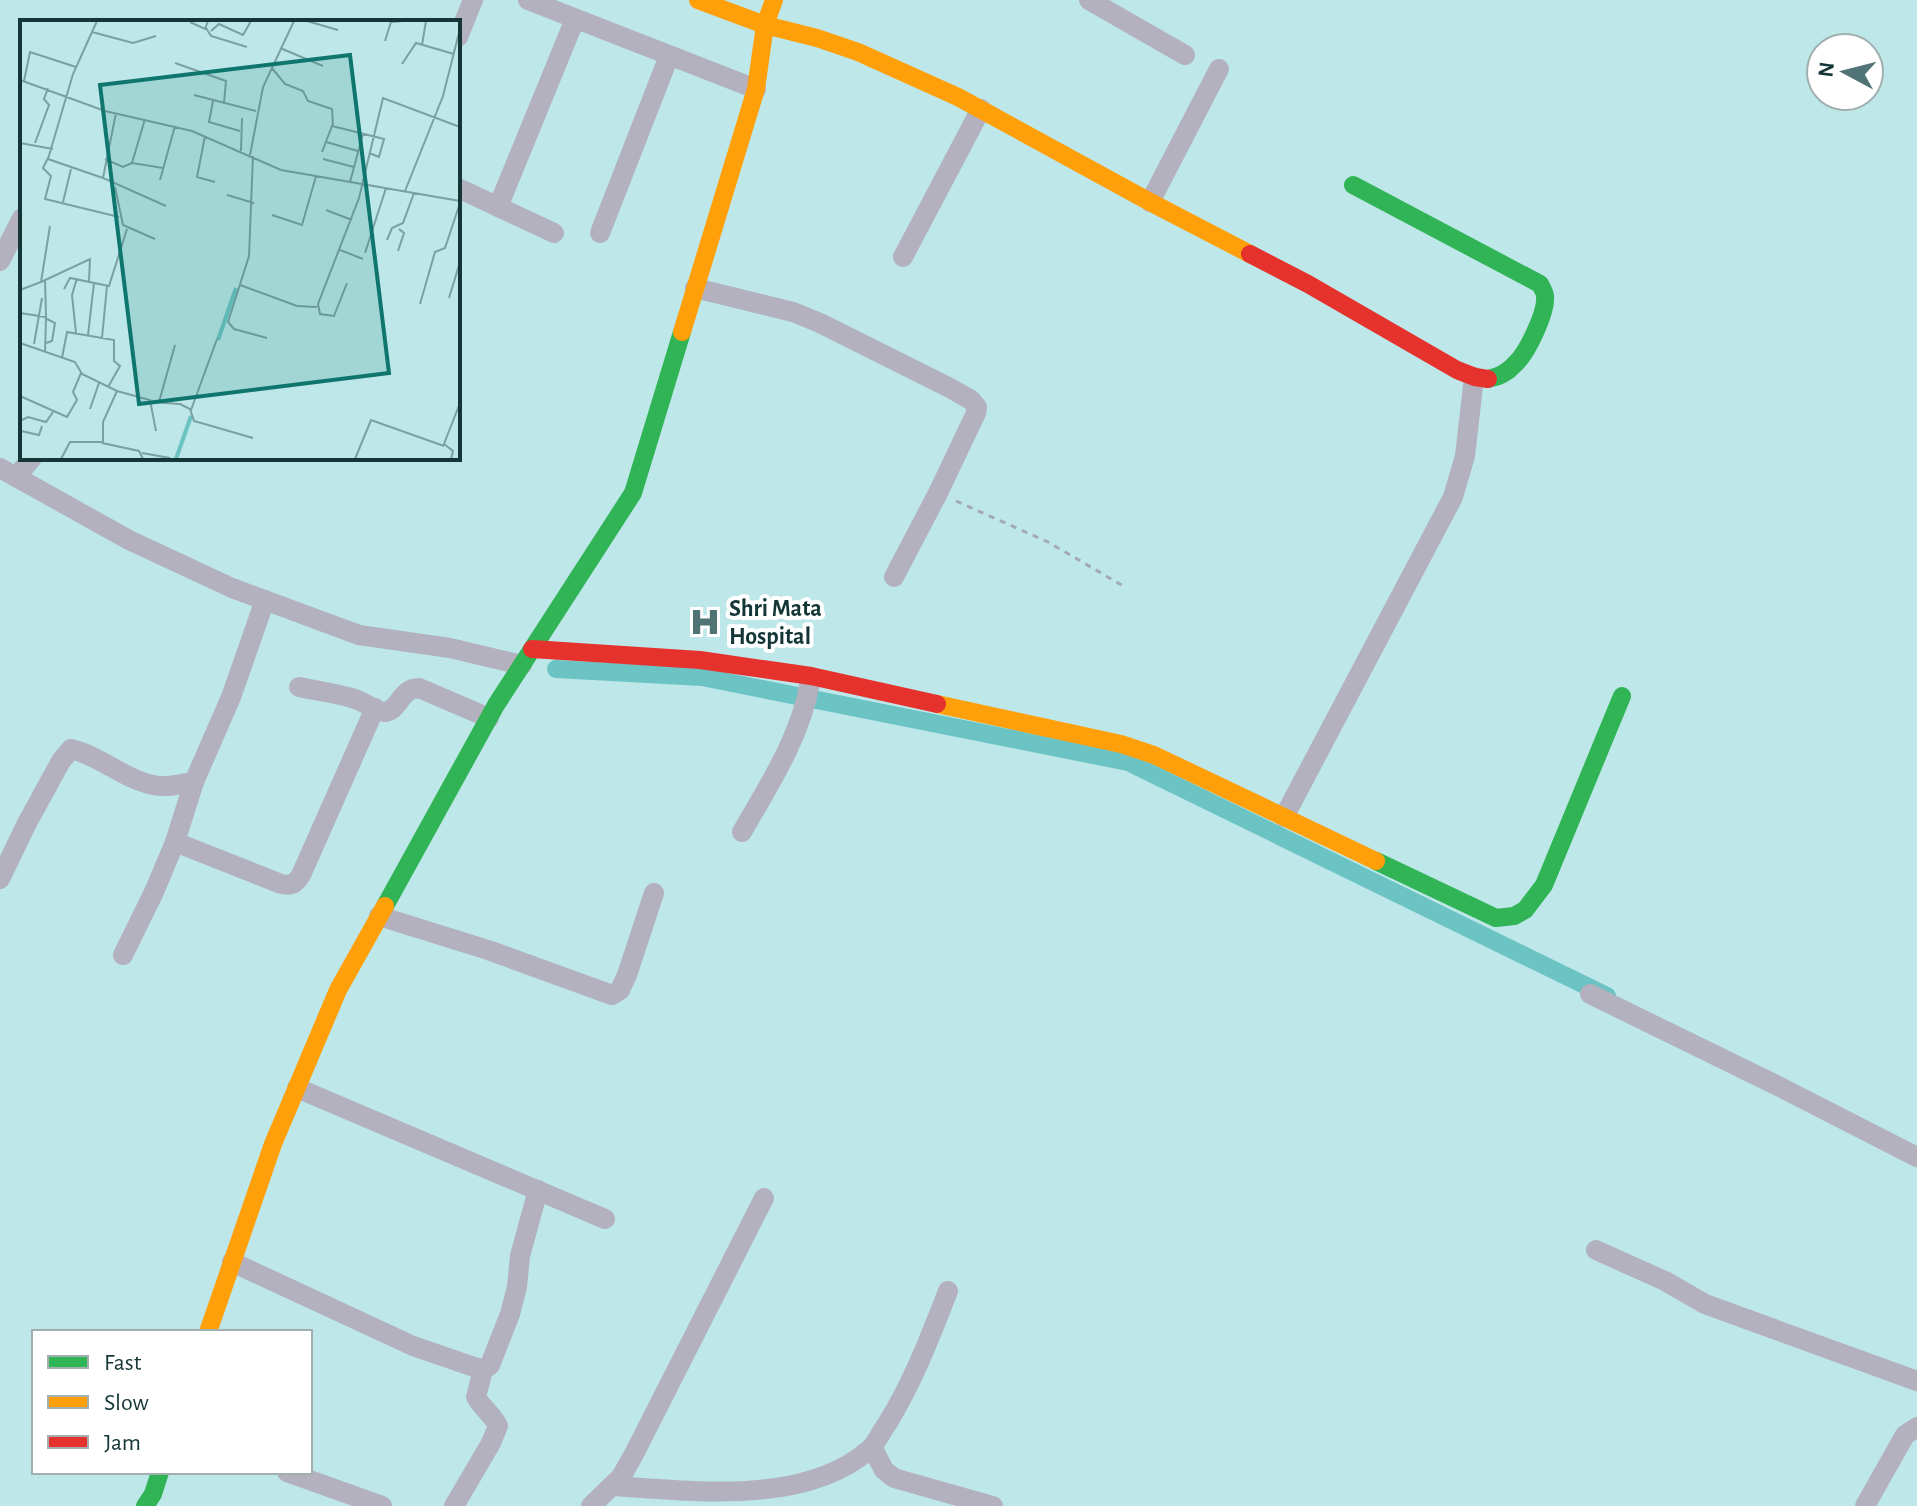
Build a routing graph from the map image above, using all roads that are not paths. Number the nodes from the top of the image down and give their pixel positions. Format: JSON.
{"nodes":[{"id":1,"x":473,"y":0,"type":"edge"},
{"id":2,"x":528,"y":0,"type":"edge"},
{"id":3,"x":698,"y":0,"type":"edge"},
{"id":4,"x":774,"y":0,"type":"edge"},
{"id":5,"x":1089,"y":0,"type":"edge"},
{"id":6,"x":575,"y":19,"type":"junction"},
{"id":7,"x":765,"y":25,"type":"junction"},
{"id":8,"x":460,"y":32,"type":"edge"},
{"id":9,"x":1185,"y":55,"type":"dead end"},
{"id":10,"x":669,"y":56,"type":"junction"},
{"id":11,"x":1219,"y":69,"type":"dead end"},
{"id":12,"x":756,"y":89,"type":"junction"},
{"id":13,"x":981,"y":109,"type":"junction"},
{"id":14,"x":1353,"y":185,"type":"dead end"},
{"id":15,"x":460,"y":189,"type":"edge"},
{"id":16,"x":1150,"y":202,"type":"junction"},
{"id":17,"x":498,"y":207,"type":"junction"},
{"id":18,"x":20,"y":222,"type":"edge"},
{"id":19,"x":554,"y":233,"type":"dead end"},
{"id":20,"x":600,"y":233,"type":"dead end"},
{"id":21,"x":903,"y":257,"type":"dead end"},
{"id":22,"x":0,"y":261,"type":"edge"},
{"id":23,"x":695,"y":288,"type":"junction"},
{"id":24,"x":1474,"y":377,"type":"junction"},
{"id":25,"x":29,"y":460,"type":"edge"},
{"id":26,"x":8,"y":473,"type":"edge"},
{"id":27,"x":894,"y":577,"type":"dead end"},
{"id":28,"x":265,"y":600,"type":"junction"},
{"id":29,"x":527,"y":657,"type":"junction"},
{"id":30,"x":810,"y":686,"type":"junction"},
{"id":31,"x":299,"y":687,"type":"dead end"},
{"id":32,"x":1622,"y":696,"type":"dead end"},
{"id":33,"x":375,"y":708,"type":"junction"},
{"id":34,"x":489,"y":718,"type":"junction"},
{"id":35,"x":194,"y":782,"type":"junction"},
{"id":36,"x":1284,"y":817,"type":"junction"},
{"id":37,"x":742,"y":832,"type":"dead end"},
{"id":38,"x":175,"y":842,"type":"junction"},
{"id":39,"x":0,"y":879,"type":"edge"},
{"id":40,"x":654,"y":893,"type":"dead end"},
{"id":41,"x":379,"y":916,"type":"junction"},
{"id":42,"x":123,"y":955,"type":"dead end"},
{"id":43,"x":1590,"y":994,"type":"dead end"},
{"id":44,"x":297,"y":1088,"type":"junction"},
{"id":45,"x":1917,"y":1157,"type":"edge"},
{"id":46,"x":538,"y":1190,"type":"junction"},
{"id":47,"x":764,"y":1198,"type":"dead end"},
{"id":48,"x":605,"y":1219,"type":"dead end"},
{"id":49,"x":1596,"y":1250,"type":"dead end"},
{"id":50,"x":232,"y":1262,"type":"junction"},
{"id":51,"x":948,"y":1291,"type":"dead end"},
{"id":52,"x":209,"y":1330,"type":"edge"},
{"id":53,"x":483,"y":1370,"type":"junction"},
{"id":54,"x":1917,"y":1381,"type":"edge"},
{"id":55,"x":1917,"y":1427,"type":"edge"},
{"id":56,"x":872,"y":1447,"type":"junction"},
{"id":57,"x":159,"y":1474,"type":"edge"},
{"id":58,"x":293,"y":1474,"type":"edge"},
{"id":59,"x":613,"y":1486,"type":"junction"},
{"id":60,"x":795,"y":1496,"type":"edge"},
{"id":61,"x":145,"y":1506,"type":"edge"},
{"id":62,"x":382,"y":1506,"type":"edge"},
{"id":63,"x":454,"y":1506,"type":"edge"},
{"id":64,"x":591,"y":1506,"type":"edge"},
{"id":65,"x":993,"y":1506,"type":"edge"},
{"id":66,"x":1865,"y":1506,"type":"edge"}],
"edges":[{"from":1,"to":8,"type":"street"},
{"from":2,"to":6,"type":"street"},
{"from":3,"to":7,"type":"street"},
{"from":4,"to":7,"type":"street"},
{"from":5,"to":9,"type":"street"},
{"from":6,"to":10,"type":"street"},
{"from":6,"to":17,"type":"street"},
{"from":7,"to":12,"type":"street"},
{"from":7,"to":13,"type":"street"},
{"from":10,"to":12,"type":"street"},
{"from":10,"to":20,"type":"street"},
{"from":11,"to":16,"type":"street"},
{"from":12,"to":23,"type":"street"},
{"from":13,"to":16,"type":"street"},
{"from":13,"to":21,"type":"street"},
{"from":14,"to":24,"type":"street"},
{"from":15,"to":17,"type":"street"},
{"from":16,"to":24,"type":"street"},
{"from":17,"to":19,"type":"street"},
{"from":18,"to":22,"type":"street"},
{"from":23,"to":27,"type":"street"},
{"from":23,"to":29,"type":"street"},
{"from":24,"to":36,"type":"street"},
{"from":25,"to":26,"type":"street"},
{"from":26,"to":28,"type":"street"},
{"from":28,"to":29,"type":"street"},
{"from":28,"to":35,"type":"street"},
{"from":29,"to":30,"type":"street"},
{"from":29,"to":34,"type":"street"},
{"from":30,"to":36,"type":"street"},
{"from":30,"to":37,"type":"street"},
{"from":31,"to":33,"type":"street"},
{"from":32,"to":36,"type":"street"},
{"from":33,"to":34,"type":"street"},
{"from":33,"to":38,"type":"street"},
{"from":34,"to":41,"type":"street"},
{"from":35,"to":38,"type":"street"},
{"from":35,"to":39,"type":"street"},
{"from":38,"to":42,"type":"street"},
{"from":40,"to":41,"type":"street"},
{"from":41,"to":44,"type":"street"},
{"from":43,"to":45,"type":"street"},
{"from":44,"to":46,"type":"street"},
{"from":44,"to":50,"type":"street"},
{"from":46,"to":48,"type":"street"},
{"from":46,"to":53,"type":"street"},
{"from":47,"to":59,"type":"street"},
{"from":49,"to":54,"type":"street"},
{"from":50,"to":52,"type":"street"},
{"from":50,"to":53,"type":"street"},
{"from":51,"to":56,"type":"street"},
{"from":53,"to":63,"type":"street"},
{"from":55,"to":66,"type":"street"},
{"from":56,"to":60,"type":"street"},
{"from":56,"to":65,"type":"street"},
{"from":57,"to":61,"type":"street"},
{"from":58,"to":62,"type":"street"},
{"from":59,"to":60,"type":"street"},
{"from":59,"to":64,"type":"street"}]}
